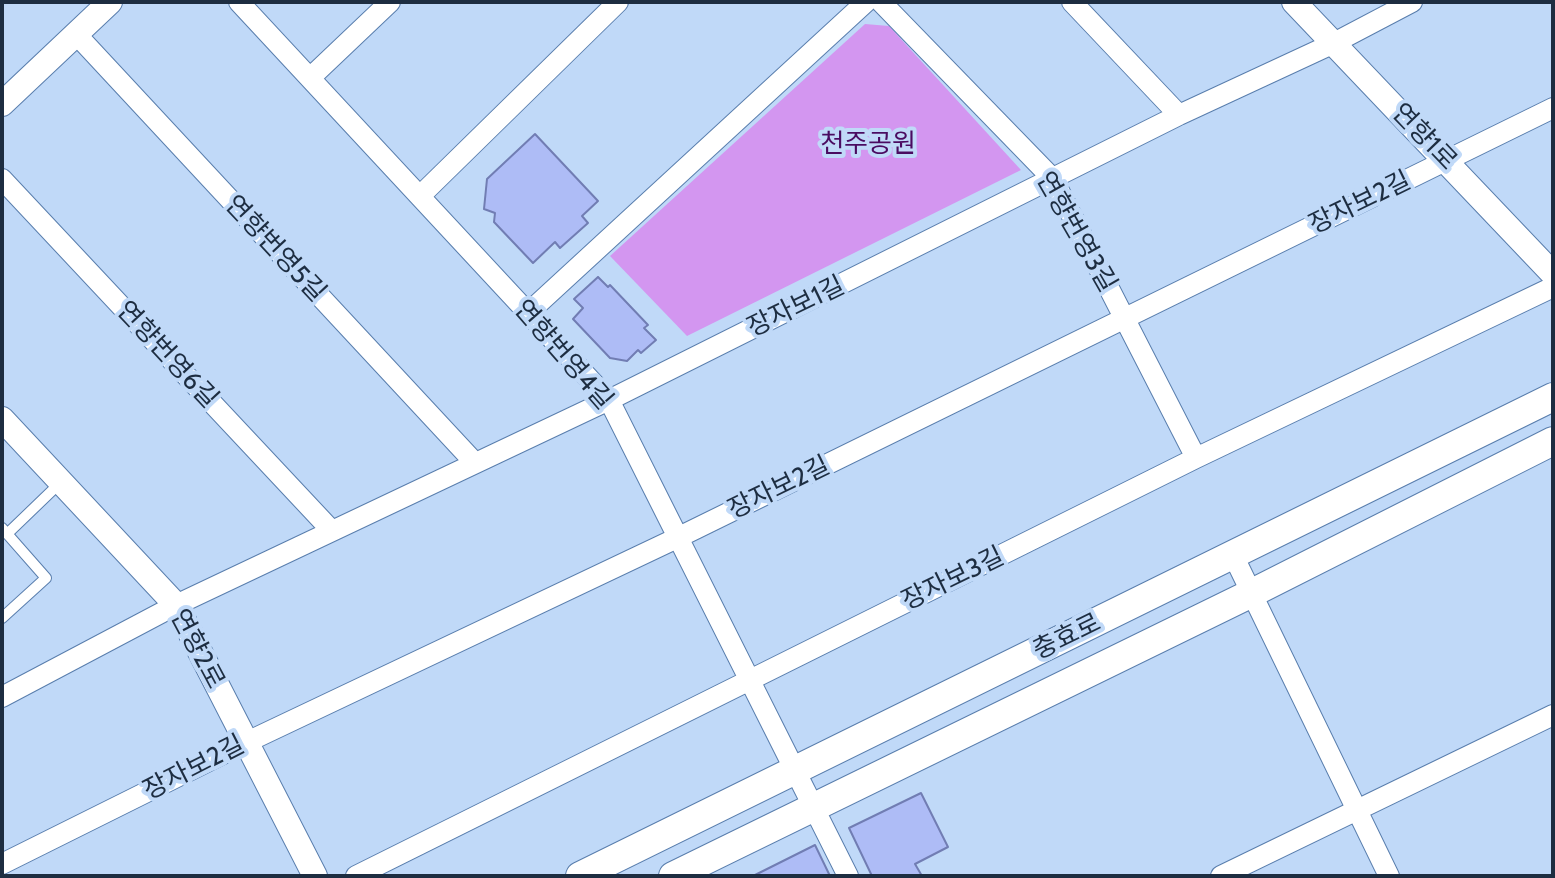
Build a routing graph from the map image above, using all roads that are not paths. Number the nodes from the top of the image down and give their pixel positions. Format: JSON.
{"nodes":[{"id":1,"x":110,"y":2,"type":"edge"},
{"id":2,"x":239,"y":2,"type":"edge"},
{"id":3,"x":390,"y":2,"type":"edge"},
{"id":4,"x":618,"y":2,"type":"edge"},
{"id":5,"x":866,"y":2,"type":"edge"},
{"id":6,"x":881,"y":2,"type":"edge"},
{"id":7,"x":1072,"y":2,"type":"edge"},
{"id":8,"x":1294,"y":2,"type":"edge"},
{"id":9,"x":1412,"y":2,"type":"edge"},
{"id":10,"x":76,"y":34,"type":"junction"},
{"id":11,"x":1332,"y":44,"type":"junction"},
{"id":12,"x":310,"y":78,"type":"junction"},
{"id":13,"x":2,"y":104,"type":"edge"},
{"id":14,"x":1553,"y":108,"type":"edge"},
{"id":15,"x":1179,"y":115,"type":"junction"},
{"id":16,"x":1447,"y":160,"type":"junction"},
{"id":17,"x":2,"y":179,"type":"edge"},
{"id":18,"x":1053,"y":179,"type":"junction"},
{"id":19,"x":420,"y":196,"type":"junction"},
{"id":20,"x":1553,"y":274,"type":"edge"},
{"id":21,"x":1553,"y":287,"type":"edge"},
{"id":22,"x":528,"y":313,"type":"junction"},
{"id":23,"x":1125,"y":319,"type":"junction"},
{"id":24,"x":1553,"y":397,"type":"edge"},
{"id":25,"x":609,"y":400,"type":"junction"},
{"id":26,"x":2,"y":419,"type":"edge"},
{"id":27,"x":1553,"y":441,"type":"edge"},
{"id":28,"x":1196,"y":458,"type":"junction"},
{"id":29,"x":475,"y":463,"type":"junction"},
{"id":30,"x":61,"y":482,"type":"junction"},
{"id":31,"x":4,"y":531,"type":"edge"},
{"id":32,"x":332,"y":531,"type":"junction"},
{"id":33,"x":677,"y":538,"type":"junction"},
{"id":34,"x":1233,"y":555,"type":"junction"},
{"id":35,"x":1252,"y":593,"type":"junction"},
{"id":36,"x":176,"y":605,"type":"junction"},
{"id":37,"x":2,"y":618,"type":"edge"},
{"id":38,"x":749,"y":681,"type":"junction"},
{"id":39,"x":2,"y":697,"type":"edge"},
{"id":40,"x":1553,"y":715,"type":"edge"},
{"id":41,"x":247,"y":742,"type":"junction"},
{"id":42,"x":794,"y":772,"type":"junction"},
{"id":43,"x":813,"y":808,"type":"junction"},
{"id":44,"x":1358,"y":810,"type":"junction"},
{"id":45,"x":2,"y":864,"type":"edge"},
{"id":46,"x":315,"y":876,"type":"edge"},
{"id":47,"x":356,"y":876,"type":"edge"},
{"id":48,"x":580,"y":876,"type":"edge"},
{"id":49,"x":673,"y":876,"type":"edge"},
{"id":50,"x":848,"y":876,"type":"edge"},
{"id":51,"x":1221,"y":876,"type":"edge"},
{"id":52,"x":1389,"y":876,"type":"edge"}],
"edges":[{"from":1,"to":10,"type":"street"},
{"from":2,"to":12,"type":"street","name":"연향번영4길"},
{"from":3,"to":12,"type":"street"},
{"from":4,"to":19,"type":"street"},
{"from":5,"to":22,"type":"street"},
{"from":6,"to":18,"type":"street","name":"연향번영3길"},
{"from":7,"to":15,"type":"street"},
{"from":8,"to":11,"type":"street","name":"연향1로"},
{"from":9,"to":11,"type":"street","name":"장자보1길"},
{"from":10,"to":13,"type":"street"},
{"from":10,"to":29,"type":"street","name":"연향번영5길"},
{"from":11,"to":15,"type":"street","name":"장자보1길"},
{"from":11,"to":16,"type":"street","name":"연향1로"},
{"from":12,"to":19,"type":"street","name":"연향번영4길"},
{"from":14,"to":16,"type":"street","name":"장자보2길"},
{"from":15,"to":18,"type":"street","name":"장자보1길"},
{"from":16,"to":20,"type":"street","name":"연향1로"},
{"from":16,"to":23,"type":"street","name":"장자보2길"},
{"from":17,"to":32,"type":"street","name":"연향번영6길"},
{"from":18,"to":23,"type":"street","name":"연향번영3길"},
{"from":18,"to":25,"type":"street","name":"장자보1길"},
{"from":19,"to":22,"type":"street","name":"연향번영4길"},
{"from":21,"to":28,"type":"street","name":"장자보3길"},
{"from":22,"to":25,"type":"street","name":"연향번영4길"},
{"from":23,"to":28,"type":"street","name":"연향번영3길"},
{"from":23,"to":33,"type":"street","name":"장자보2길"},
{"from":24,"to":34,"type":"main road","name":"충효로"},
{"from":25,"to":29,"type":"street","name":"장자보1길"},
{"from":25,"to":33,"type":"street","name":"연향번영4길"},
{"from":26,"to":30,"type":"street","name":"연향2로"},
{"from":27,"to":35,"type":"main road","name":"충효로"},
{"from":28,"to":38,"type":"street","name":"장자보3길"},
{"from":29,"to":32,"type":"street","name":"장자보1길"},
{"from":30,"to":31,"type":"lane"},
{"from":30,"to":36,"type":"street","name":"연향2로"},
{"from":31,"to":37,"type":"lane"},
{"from":32,"to":36,"type":"street","name":"장자보1길"},
{"from":33,"to":38,"type":"street","name":"연향번영4길"},
{"from":33,"to":41,"type":"street","name":"장자보2길"},
{"from":34,"to":35,"type":"street"},
{"from":34,"to":42,"type":"main road","name":"충효로"},
{"from":35,"to":43,"type":"main road","name":"충효로"},
{"from":35,"to":44,"type":"street"},
{"from":36,"to":39,"type":"street","name":"장자보1길"},
{"from":36,"to":41,"type":"street","name":"연향2로"},
{"from":38,"to":42,"type":"street","name":"연향번영4길"},
{"from":38,"to":47,"type":"street","name":"장자보3길"},
{"from":40,"to":44,"type":"street"},
{"from":41,"to":45,"type":"street","name":"장자보2길"},
{"from":41,"to":46,"type":"street","name":"연향2로"},
{"from":42,"to":43,"type":"street","name":"연향번영4길"},
{"from":42,"to":48,"type":"main road","name":"충효로"},
{"from":43,"to":49,"type":"main road","name":"충효로"},
{"from":43,"to":50,"type":"street","name":"연향번영4길"},
{"from":44,"to":51,"type":"street"},
{"from":44,"to":52,"type":"street"}]}
